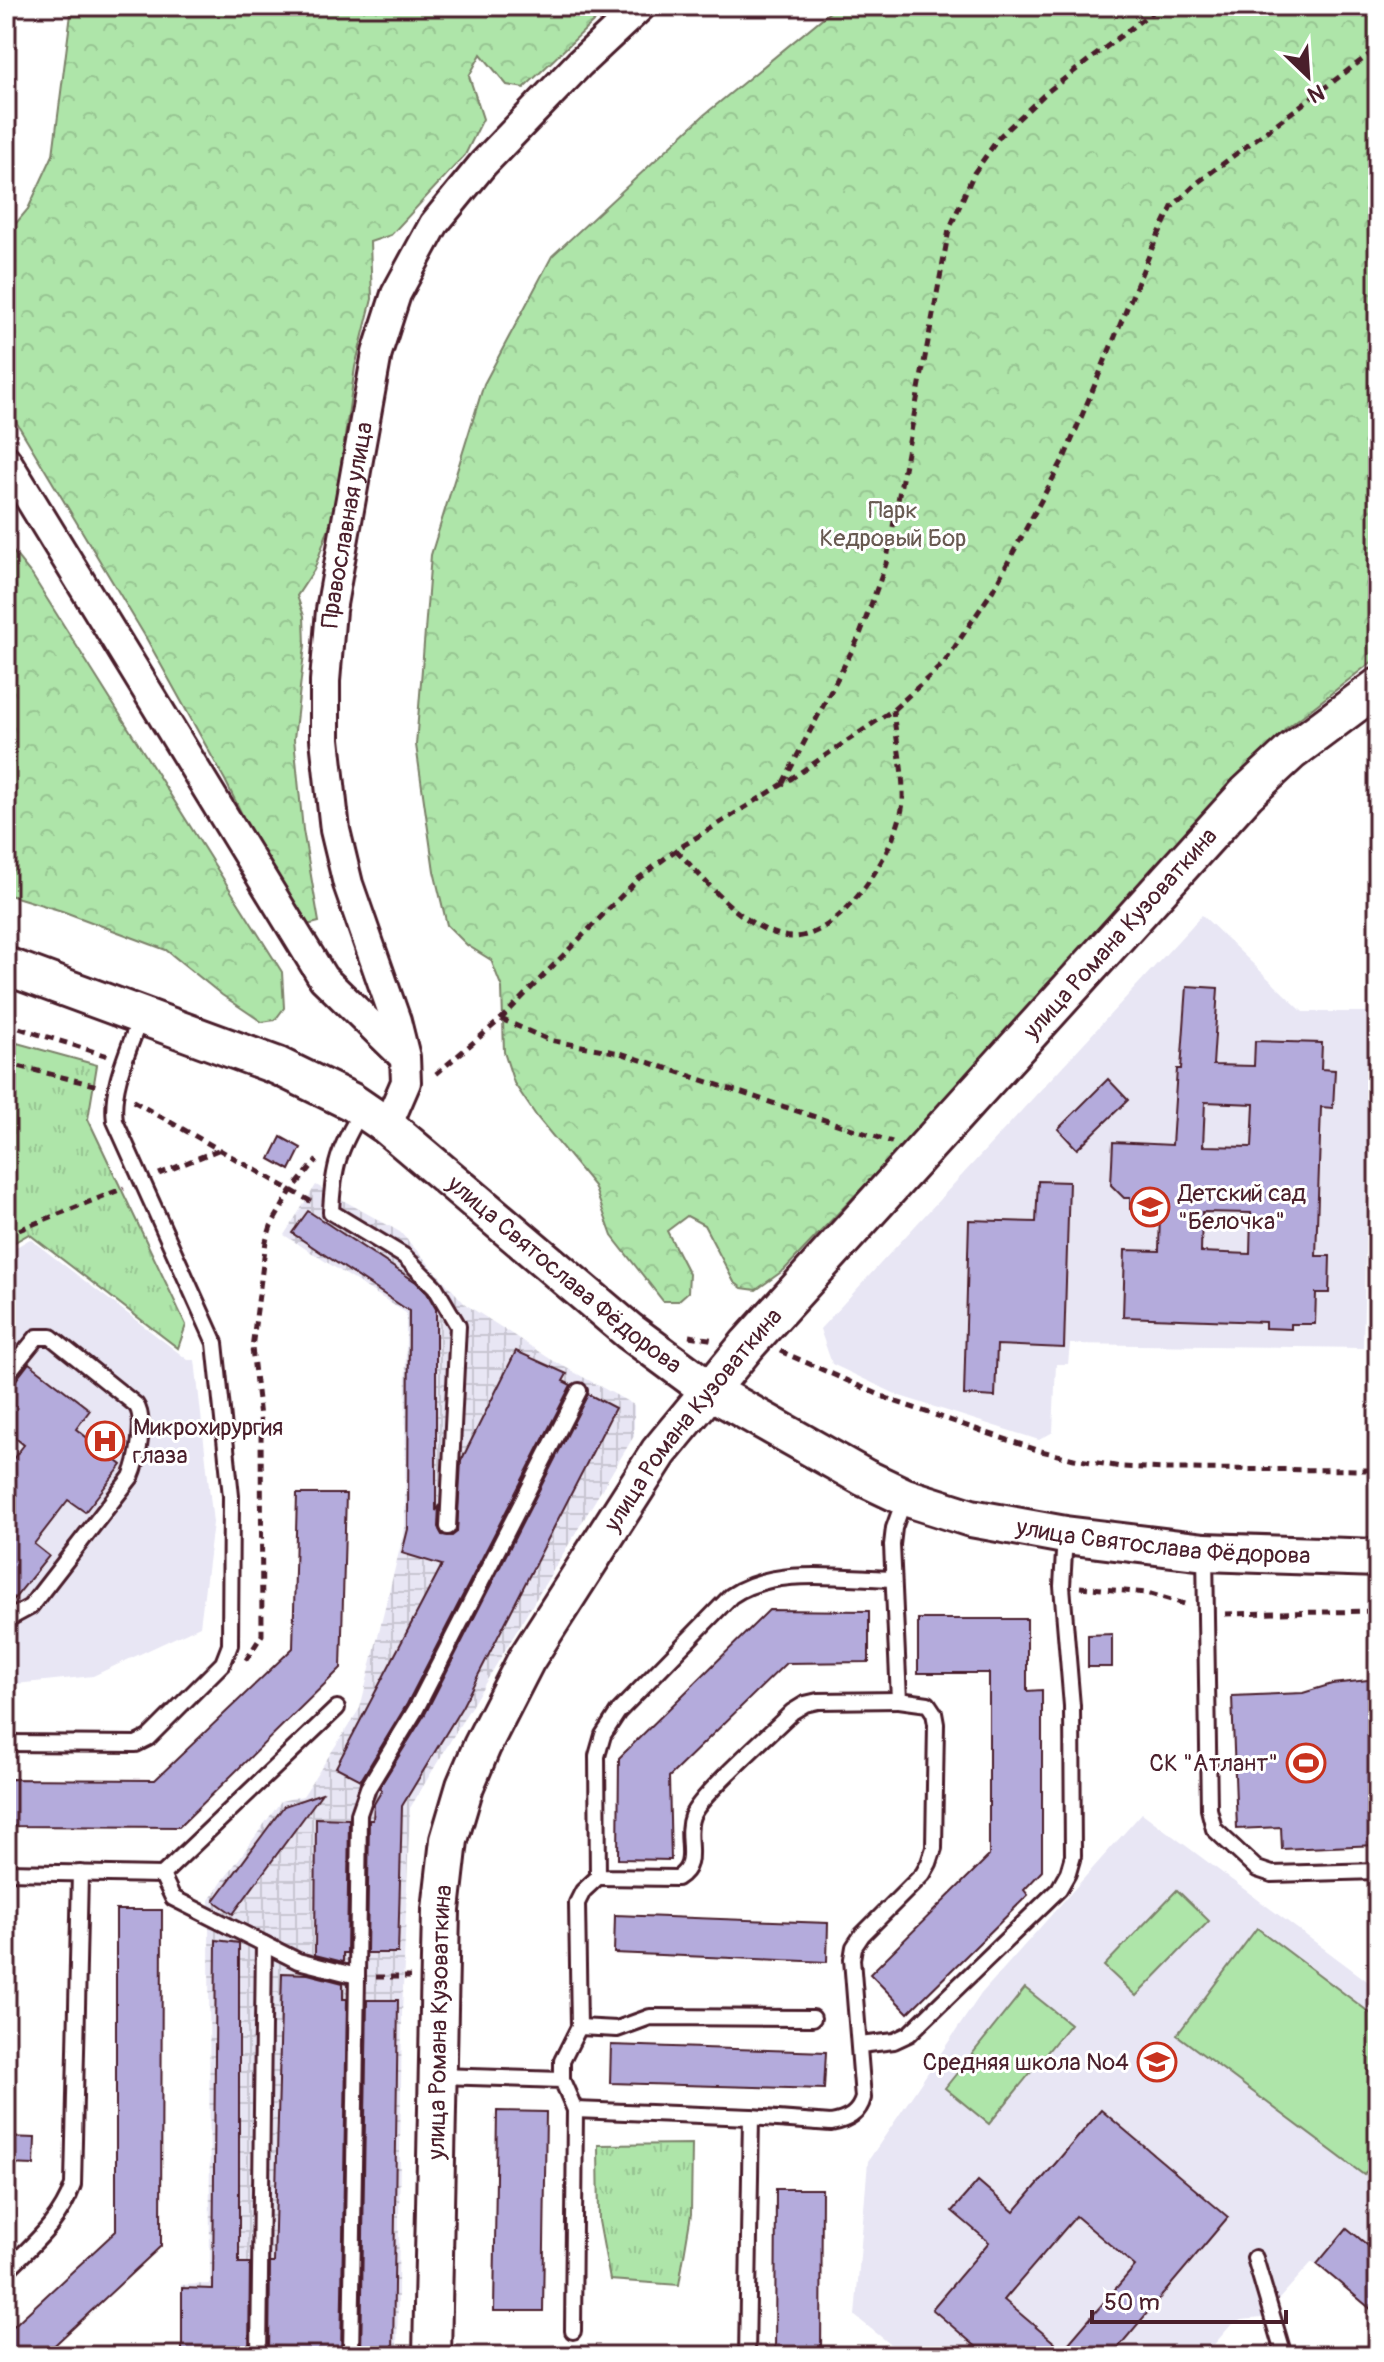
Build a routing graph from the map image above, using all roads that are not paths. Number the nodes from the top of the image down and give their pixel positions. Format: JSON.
{"nodes":[{"id":1,"x":641,"y":6,"type":"edge"},
{"id":2,"x":6,"y":460,"type":"edge"},
{"id":3,"x":1377,"y":690,"type":"edge"},
{"id":4,"x":6,"y":966,"type":"edge"},
{"id":5,"x":141,"y":1015,"type":"junction"},
{"id":6,"x":405,"y":1057,"type":"junction"},
{"id":7,"x":375,"y":1117,"type":"junction"},
{"id":8,"x":6,"y":1375,"type":"edge"},
{"id":9,"x":709,"y":1390,"type":"junction"},
{"id":10,"x":579,"y":1391,"type":"dead end"},
{"id":11,"x":905,"y":1497,"type":"junction"},
{"id":12,"x":448,"y":1527,"type":"dead end"},
{"id":13,"x":1065,"y":1535,"type":"junction"},
{"id":14,"x":1205,"y":1552,"type":"junction"},
{"id":15,"x":1378,"y":1558,"type":"edge"},
{"id":16,"x":893,"y":1579,"type":"junction"},
{"id":17,"x":6,"y":1620,"type":"edge"},
{"id":18,"x":899,"y":1700,"type":"junction"},
{"id":19,"x":337,"y":1708,"type":"dead end"},
{"id":20,"x":6,"y":1743,"type":"edge"},
{"id":21,"x":1378,"y":1871,"type":"edge"},
{"id":22,"x":6,"y":1872,"type":"edge"},
{"id":23,"x":80,"y":1873,"type":"junction"},
{"id":24,"x":162,"y":1875,"type":"junction"},
{"id":25,"x":598,"y":1877,"type":"junction"},
{"id":26,"x":264,"y":1944,"type":"junction"},
{"id":27,"x":357,"y":1976,"type":"junction"},
{"id":28,"x":813,"y":2018,"type":"dead end"},
{"id":29,"x":579,"y":2027,"type":"junction"},
{"id":30,"x":860,"y":2045,"type":"junction"},
{"id":31,"x":438,"y":2076,"type":"junction"},
{"id":32,"x":562,"y":2080,"type":"junction"},
{"id":33,"x":575,"y":2110,"type":"junction"},
{"id":34,"x":751,"y":2117,"type":"junction"},
{"id":35,"x":1255,"y":2258,"type":"dead end"},
{"id":36,"x":6,"y":2271,"type":"edge"},
{"id":37,"x":573,"y":2331,"type":"dead end"},
{"id":38,"x":259,"y":2356,"type":"edge"},
{"id":39,"x":351,"y":2356,"type":"edge"},
{"id":40,"x":432,"y":2356,"type":"edge"},
{"id":41,"x":747,"y":2356,"type":"edge"},
{"id":42,"x":1284,"y":2356,"type":"edge"}],
"edges":[{"from":1,"to":6,"type":"street","name":"Православная улица"},
{"from":2,"to":6,"type":"street"},
{"from":3,"to":9,"type":"street","name":"улица Романа Кузоваткина"},
{"from":4,"to":5,"type":"street","name":"улица Святослава Фёдорова"},
{"from":5,"to":7,"type":"street","name":"улица Святослава Фёдорова"},
{"from":5,"to":20,"type":"lane"},
{"from":6,"to":7,"type":"street","name":"Православная улица"},
{"from":7,"to":9,"type":"street","name":"улица Святослава Фёдорова"},
{"from":7,"to":12,"type":"lane"},
{"from":8,"to":17,"type":"lane"},
{"from":9,"to":11,"type":"street","name":"улица Святослава Фёдорова"},
{"from":9,"to":31,"type":"street","name":"улица Романа Кузоваткина"},
{"from":10,"to":27,"type":"lane"},
{"from":11,"to":13,"type":"street","name":"улица Святослава Фёдорова"},
{"from":11,"to":16,"type":"lane"},
{"from":13,"to":14,"type":"street","name":"улица Святослава Фёдорова"},
{"from":13,"to":30,"type":"lane"},
{"from":14,"to":15,"type":"street","name":"улица Святослава Фёдорова"},
{"from":14,"to":21,"type":"lane"},
{"from":16,"to":18,"type":"lane"},
{"from":16,"to":25,"type":"lane"},
{"from":18,"to":25,"type":"lane"},
{"from":18,"to":30,"type":"lane"},
{"from":19,"to":24,"type":"lane"},
{"from":22,"to":23,"type":"lane"},
{"from":23,"to":24,"type":"lane"},
{"from":23,"to":36,"type":"lane"},
{"from":24,"to":26,"type":"lane"},
{"from":25,"to":29,"type":"lane"},
{"from":26,"to":27,"type":"lane"},
{"from":26,"to":38,"type":"lane"},
{"from":27,"to":39,"type":"lane"},
{"from":28,"to":29,"type":"lane"},
{"from":29,"to":32,"type":"lane"},
{"from":30,"to":34,"type":"lane"},
{"from":31,"to":32,"type":"lane"},
{"from":31,"to":40,"type":"street","name":"улица Романа Кузоваткина"},
{"from":32,"to":33,"type":"lane"},
{"from":33,"to":34,"type":"lane"},
{"from":33,"to":37,"type":"lane"},
{"from":34,"to":41,"type":"lane"},
{"from":35,"to":42,"type":"lane"}]}
